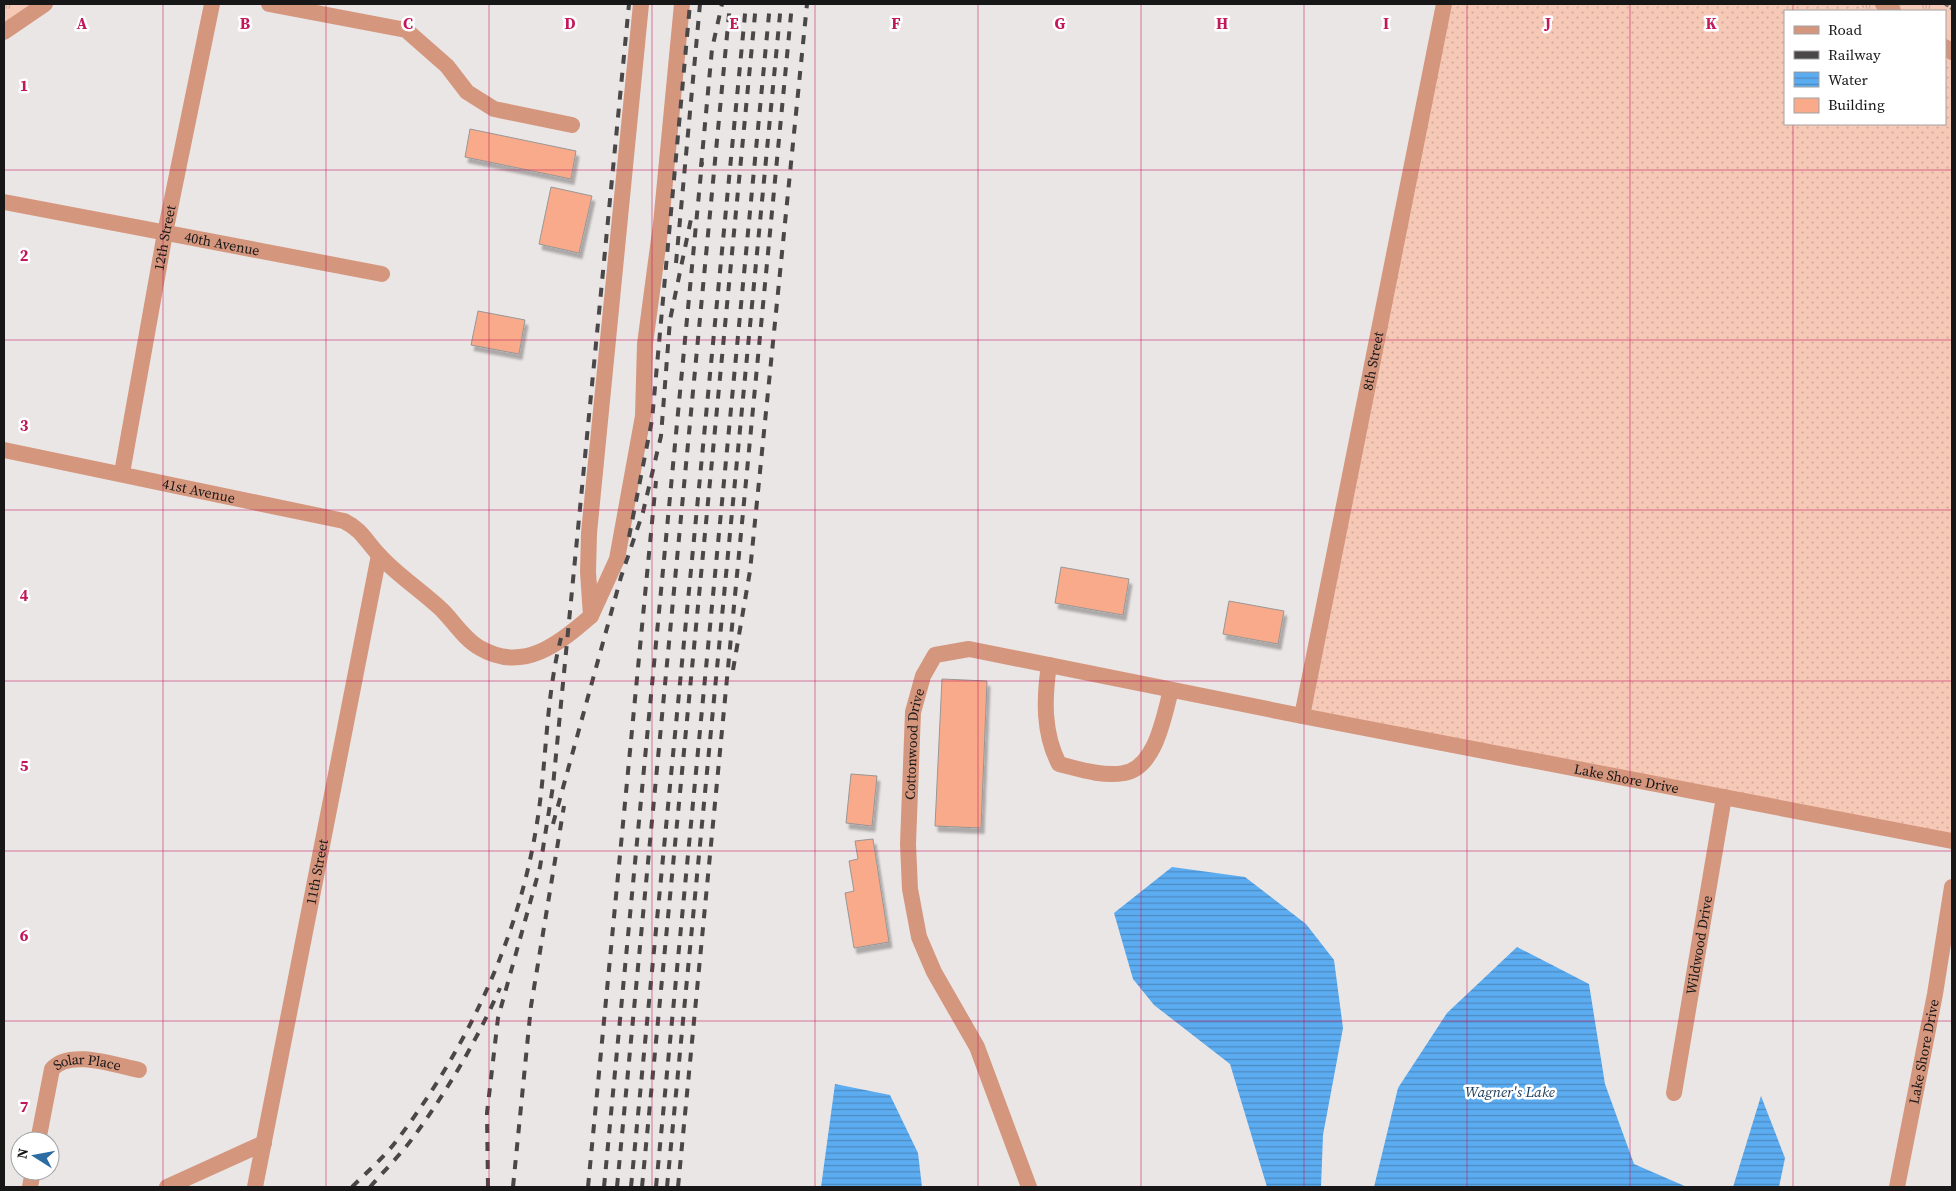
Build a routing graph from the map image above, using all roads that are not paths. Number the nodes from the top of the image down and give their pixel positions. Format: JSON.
{"nodes":[{"id":1,"x":45,"y":4,"type":"edge"},
{"id":2,"x":212,"y":4,"type":"edge"},
{"id":3,"x":269,"y":4,"type":"edge"},
{"id":4,"x":641,"y":4,"type":"edge"},
{"id":5,"x":682,"y":4,"type":"edge"},
{"id":6,"x":1444,"y":4,"type":"edge"},
{"id":7,"x":4,"y":32,"type":"edge"},
{"id":8,"x":572,"y":125,"type":"dead end"},
{"id":9,"x":4,"y":202,"type":"edge"},
{"id":10,"x":166,"y":233,"type":"junction"},
{"id":11,"x":382,"y":274,"type":"dead end"},
{"id":12,"x":4,"y":450,"type":"edge"},
{"id":13,"x":122,"y":473,"type":"junction"},
{"id":14,"x":379,"y":556,"type":"junction"},
{"id":15,"x":591,"y":616,"type":"junction"},
{"id":16,"x":1048,"y":665,"type":"junction"},
{"id":17,"x":1171,"y":690,"type":"junction"},
{"id":18,"x":1302,"y":716,"type":"junction"},
{"id":19,"x":1724,"y":797,"type":"junction"},
{"id":20,"x":1952,"y":841,"type":"edge"},
{"id":21,"x":1952,"y":887,"type":"edge"},
{"id":22,"x":139,"y":1070,"type":"dead end"},
{"id":23,"x":1674,"y":1093,"type":"dead end"},
{"id":24,"x":40,"y":1131,"type":"edge"},
{"id":25,"x":264,"y":1143,"type":"junction"},
{"id":26,"x":167,"y":1187,"type":"edge"},
{"id":27,"x":255,"y":1187,"type":"edge"},
{"id":28,"x":1029,"y":1187,"type":"edge"},
{"id":29,"x":1897,"y":1187,"type":"edge"}],
"edges":[{"from":1,"to":7,"type":"street"},
{"from":2,"to":10,"type":"street","name":"12th Street"},
{"from":3,"to":8,"type":"street"},
{"from":4,"to":15,"type":"street"},
{"from":5,"to":15,"type":"street"},
{"from":6,"to":18,"type":"street","name":"8th Street"},
{"from":9,"to":10,"type":"street","name":"40th Avenue"},
{"from":10,"to":11,"type":"street","name":"40th Avenue"},
{"from":10,"to":13,"type":"street","name":"12th Street"},
{"from":12,"to":13,"type":"street","name":"41st Avenue"},
{"from":13,"to":14,"type":"street","name":"41st Avenue"},
{"from":14,"to":15,"type":"street","name":"41st Avenue"},
{"from":14,"to":25,"type":"street","name":"11th Street"},
{"from":16,"to":17,"type":"street","name":"Cottonwood Drive"},
{"from":16,"to":17,"type":"street"},
{"from":16,"to":28,"type":"street","name":"Cottonwood Drive"},
{"from":17,"to":18,"type":"street","name":"Cottonwood Drive"},
{"from":18,"to":19,"type":"street","name":"Lake Shore Drive"},
{"from":19,"to":20,"type":"street","name":"Lake Shore Drive"},
{"from":19,"to":23,"type":"street","name":"Wildwood Drive"},
{"from":21,"to":29,"type":"street","name":"Lake Shore Drive"},
{"from":22,"to":24,"type":"street","name":"Solar Place"},
{"from":25,"to":26,"type":"street"},
{"from":25,"to":27,"type":"street","name":"11th Street"}]}
